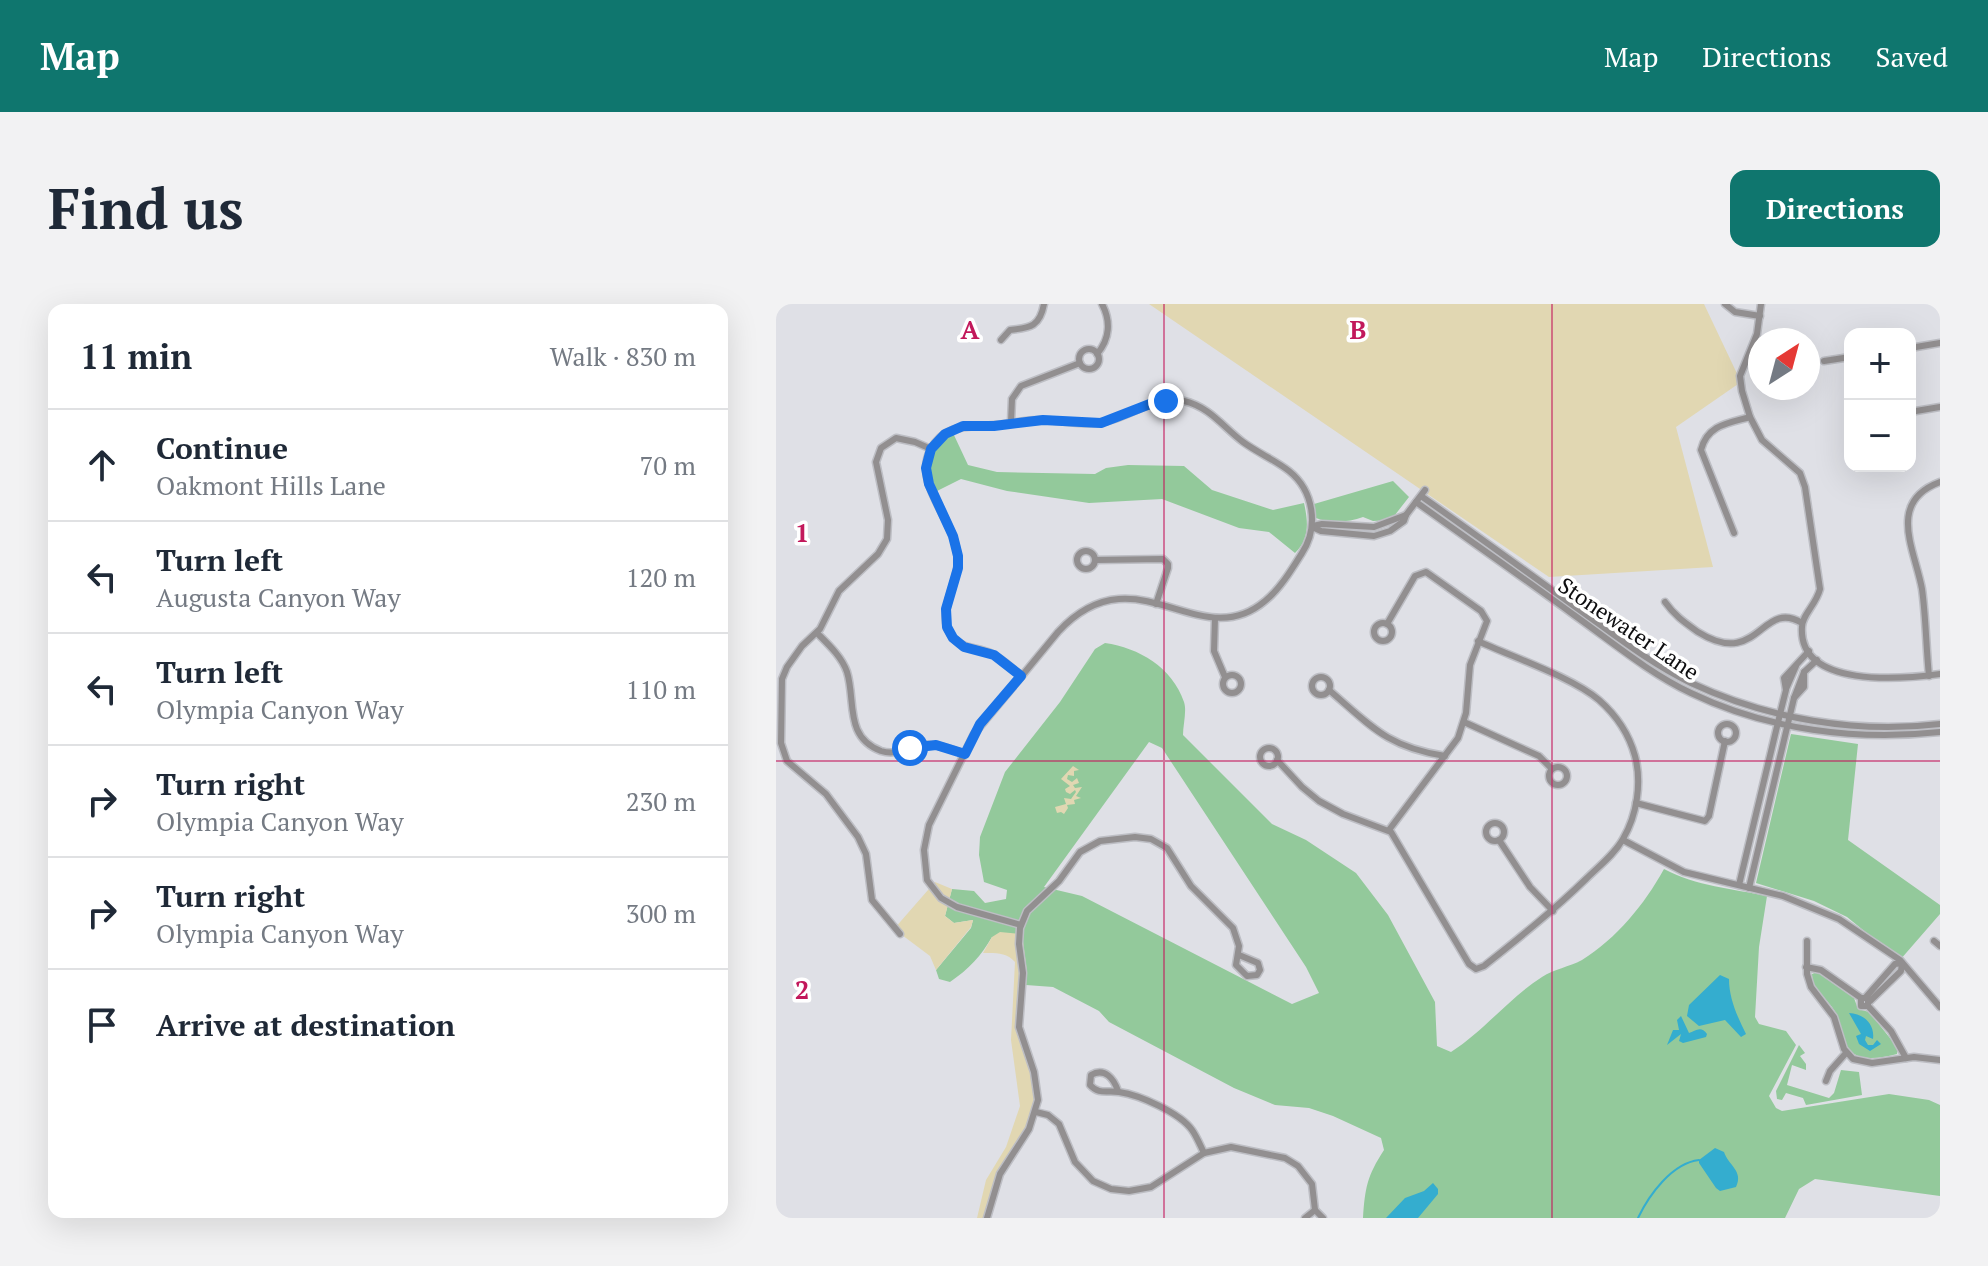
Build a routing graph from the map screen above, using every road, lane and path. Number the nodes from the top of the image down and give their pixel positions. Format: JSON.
{"nodes":[{"id":1,"x":1044,"y":304,"type":"edge"},
{"id":2,"x":1102,"y":304,"type":"edge"},
{"id":3,"x":1725,"y":304,"type":"edge"},
{"id":4,"x":1761,"y":304,"type":"edge"},
{"id":5,"x":1760,"y":316,"type":"junction"},
{"id":6,"x":1001,"y":340,"type":"dead end"},
{"id":7,"x":1940,"y":343,"type":"edge"},
{"id":8,"x":1916,"y":347,"type":"edge"},
{"id":9,"x":1097,"y":354,"type":"junction"},
{"id":10,"x":1844,"y":358,"type":"edge"},
{"id":11,"x":1824,"y":361,"type":"dead end"},
{"id":12,"x":1080,"y":363,"type":"junction"},
{"id":13,"x":1940,"y":407,"type":"edge"},
{"id":14,"x":1916,"y":411,"type":"edge"},
{"id":15,"x":1750,"y":417,"type":"junction"},
{"id":16,"x":1011,"y":422,"type":"junction"},
{"id":17,"x":931,"y":449,"type":"junction"},
{"id":18,"x":1940,"y":482,"type":"edge"},
{"id":19,"x":1421,"y":496,"type":"junction"},
{"id":20,"x":1312,"y":527,"type":"junction"},
{"id":21,"x":1734,"y":533,"type":"dead end"},
{"id":22,"x":1095,"y":560,"type":"dead end"},
{"id":23,"x":1665,"y":602,"type":"dead end"},
{"id":24,"x":1156,"y":604,"type":"junction"},
{"id":25,"x":1215,"y":618,"type":"junction"},
{"id":26,"x":1802,"y":623,"type":"junction"},
{"id":27,"x":1387,"y":624,"type":"dead end"},
{"id":28,"x":817,"y":633,"type":"junction"},
{"id":29,"x":1478,"y":641,"type":"junction"},
{"id":30,"x":1809,"y":651,"type":"junction"},
{"id":31,"x":1817,"y":660,"type":"junction"},
{"id":32,"x":1940,"y":674,"type":"edge"},
{"id":33,"x":1021,"y":676,"type":"junction"},
{"id":34,"x":1929,"y":676,"type":"junction"},
{"id":35,"x":1225,"y":677,"type":"dead end"},
{"id":36,"x":1329,"y":690,"type":"dead end"},
{"id":37,"x":1781,"y":714,"type":"junction"},
{"id":38,"x":1789,"y":716,"type":"junction"},
{"id":39,"x":1464,"y":722,"type":"junction"},
{"id":40,"x":1778,"y":723,"type":"junction"},
{"id":41,"x":1940,"y":724,"type":"edge"},
{"id":42,"x":1787,"y":725,"type":"junction"},
{"id":43,"x":1940,"y":732,"type":"edge"},
{"id":44,"x":1725,"y":741,"type":"dead end"},
{"id":45,"x":965,"y":754,"type":"junction"},
{"id":46,"x":1445,"y":756,"type":"junction"},
{"id":47,"x":1277,"y":760,"type":"dead end"},
{"id":48,"x":1552,"y":769,"type":"dead end"},
{"id":49,"x":1636,"y":803,"type":"junction"},
{"id":50,"x":1389,"y":830,"type":"junction"},
{"id":51,"x":1499,"y":840,"type":"dead end"},
{"id":52,"x":1623,"y":840,"type":"junction"},
{"id":53,"x":1739,"y":885,"type":"junction"},
{"id":54,"x":1749,"y":888,"type":"junction"},
{"id":55,"x":1553,"y":911,"type":"junction"},
{"id":56,"x":1021,"y":925,"type":"junction"},
{"id":57,"x":900,"y":934,"type":"dead end"},
{"id":58,"x":1807,"y":941,"type":"dead end"},
{"id":59,"x":1239,"y":955,"type":"dead end"},
{"id":60,"x":1902,"y":963,"type":"junction"},
{"id":61,"x":1806,"y":967,"type":"junction"},
{"id":62,"x":1866,"y":1000,"type":"junction"},
{"id":63,"x":1940,"y":1007,"type":"edge"},
{"id":64,"x":1846,"y":1053,"type":"junction"},
{"id":65,"x":1906,"y":1058,"type":"junction"},
{"id":66,"x":1940,"y":1060,"type":"edge"},
{"id":67,"x":1826,"y":1081,"type":"dead end"},
{"id":68,"x":1118,"y":1091,"type":"junction"},
{"id":69,"x":1036,"y":1112,"type":"junction"},
{"id":70,"x":1204,"y":1153,"type":"junction"},
{"id":71,"x":1315,"y":1210,"type":"junction"},
{"id":72,"x":987,"y":1218,"type":"edge"},
{"id":73,"x":1305,"y":1218,"type":"edge"},
{"id":74,"x":1323,"y":1218,"type":"edge"}],
"edges":[{"from":1,"to":6,"type":"street"},
{"from":2,"to":9,"type":"street"},
{"from":3,"to":5,"type":"street"},
{"from":4,"to":5,"type":"street"},
{"from":5,"to":15,"type":"street"},
{"from":7,"to":8,"type":"street"},
{"from":9,"to":12,"type":"street"},
{"from":9,"to":12,"type":"street"},
{"from":10,"to":11,"type":"street"},
{"from":12,"to":16,"type":"street"},
{"from":13,"to":14,"type":"street"},
{"from":15,"to":21,"type":"street"},
{"from":15,"to":26,"type":"street"},
{"from":16,"to":17,"type":"street"},
{"from":16,"to":20,"type":"street"},
{"from":17,"to":28,"type":"street"},
{"from":17,"to":33,"type":"street"},
{"from":18,"to":34,"type":"street"},
{"from":19,"to":20,"type":"street"},
{"from":19,"to":37,"type":"street","name":"Stonewater Lane"},
{"from":19,"to":40,"type":"street","name":"Stonewater Lane"},
{"from":20,"to":25,"type":"street"},
{"from":22,"to":24,"type":"street"},
{"from":23,"to":26,"type":"street"},
{"from":24,"to":25,"type":"street"},
{"from":24,"to":33,"type":"street"},
{"from":25,"to":35,"type":"street"},
{"from":26,"to":30,"type":"street"},
{"from":27,"to":29,"type":"street"},
{"from":28,"to":45,"type":"street"},
{"from":28,"to":57,"type":"street"},
{"from":29,"to":39,"type":"street"},
{"from":29,"to":49,"type":"street"},
{"from":30,"to":31,"type":"street"},
{"from":30,"to":37,"type":"street"},
{"from":31,"to":34,"type":"street"},
{"from":31,"to":38,"type":"street"},
{"from":32,"to":34,"type":"street"},
{"from":33,"to":45,"type":"street"},
{"from":36,"to":46,"type":"street"},
{"from":37,"to":38,"type":"street","name":"Stonewater Lane"},
{"from":37,"to":40,"type":"street"},
{"from":38,"to":41,"type":"street","name":"Stonewater Lane"},
{"from":38,"to":42,"type":"street"},
{"from":39,"to":46,"type":"street"},
{"from":39,"to":48,"type":"street"},
{"from":40,"to":42,"type":"street","name":"Stonewater Lane"},
{"from":40,"to":53,"type":"street"},
{"from":42,"to":43,"type":"street","name":"Stonewater Lane"},
{"from":42,"to":54,"type":"street"},
{"from":44,"to":49,"type":"street"},
{"from":45,"to":56,"type":"street"},
{"from":46,"to":50,"type":"street"},
{"from":47,"to":50,"type":"street"},
{"from":49,"to":52,"type":"street"},
{"from":50,"to":55,"type":"street"},
{"from":51,"to":55,"type":"street"},
{"from":52,"to":53,"type":"street"},
{"from":52,"to":55,"type":"street"},
{"from":53,"to":54,"type":"street"},
{"from":54,"to":60,"type":"street"},
{"from":56,"to":59,"type":"street"},
{"from":56,"to":69,"type":"street"},
{"from":58,"to":61,"type":"street"},
{"from":60,"to":62,"type":"street"},
{"from":60,"to":63,"type":"street"},
{"from":61,"to":62,"type":"street"},
{"from":61,"to":64,"type":"street"},
{"from":62,"to":65,"type":"street"},
{"from":64,"to":65,"type":"street"},
{"from":64,"to":67,"type":"street"},
{"from":65,"to":66,"type":"street"},
{"from":68,"to":68,"type":"street"},
{"from":68,"to":70,"type":"street"},
{"from":69,"to":70,"type":"street"},
{"from":69,"to":72,"type":"street"},
{"from":70,"to":71,"type":"street"},
{"from":71,"to":73,"type":"street"},
{"from":71,"to":74,"type":"street"}]}
